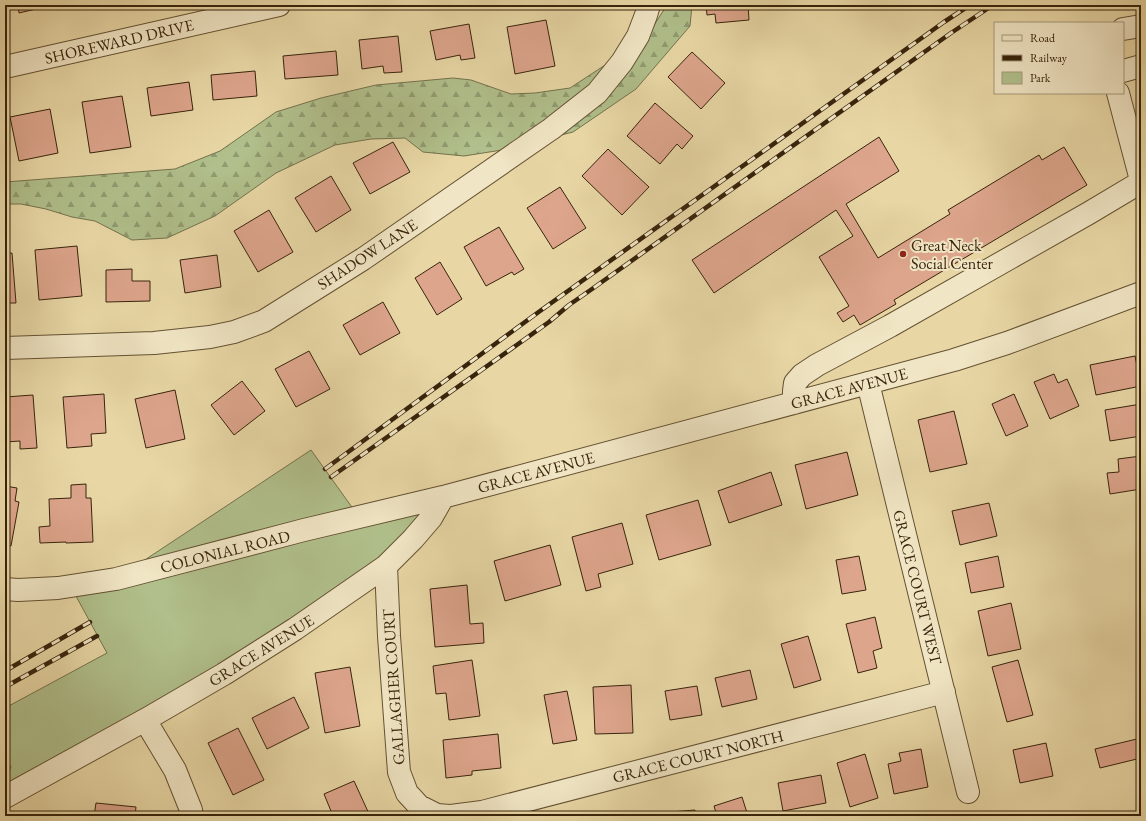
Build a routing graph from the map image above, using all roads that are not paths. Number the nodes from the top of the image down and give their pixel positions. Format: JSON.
{"nodes":[{"id":1,"x":279,"y":5,"type":"edge"},
{"id":2,"x":649,"y":5,"type":"edge"},
{"id":3,"x":216,"y":12,"type":"edge"},
{"id":4,"x":1141,"y":26,"type":"edge"},
{"id":5,"x":1124,"y":29,"type":"edge"},
{"id":6,"x":1141,"y":66,"type":"edge"},
{"id":7,"x":5,"y":67,"type":"edge"},
{"id":8,"x":1124,"y":71,"type":"edge"},
{"id":9,"x":1118,"y":94,"type":"edge"},
{"id":10,"x":1141,"y":181,"type":"edge"},
{"id":11,"x":1141,"y":293,"type":"edge"},
{"id":12,"x":5,"y":348,"type":"edge"},
{"id":13,"x":868,"y":383,"type":"junction"},
{"id":14,"x":794,"y":403,"type":"junction"},
{"id":15,"x":443,"y":497,"type":"junction"},
{"id":16,"x":386,"y":566,"type":"junction"},
{"id":17,"x":5,"y":589,"type":"edge"},
{"id":18,"x":944,"y":692,"type":"junction"},
{"id":19,"x":145,"y":720,"type":"junction"},
{"id":20,"x":968,"y":792,"type":"dead end"},
{"id":21,"x":5,"y":797,"type":"edge"},
{"id":22,"x":192,"y":816,"type":"edge"},
{"id":23,"x":446,"y":816,"type":"edge"}],
"edges":[{"from":1,"to":3,"type":"street","name":"SHOREWARD DRIVE"},
{"from":2,"to":12,"type":"street","name":"SHADOW LANE"},
{"from":3,"to":7,"type":"street","name":"SHOREWARD DRIVE"},
{"from":4,"to":5,"type":"street"},
{"from":6,"to":8,"type":"street"},
{"from":9,"to":10,"type":"street"},
{"from":10,"to":14,"type":"street"},
{"from":11,"to":13,"type":"street","name":"GRACE AVENUE"},
{"from":13,"to":14,"type":"street","name":"GRACE AVENUE"},
{"from":13,"to":18,"type":"street","name":"GRACE COURT WEST"},
{"from":14,"to":15,"type":"street","name":"GRACE AVENUE"},
{"from":15,"to":16,"type":"street","name":"GRACE AVENUE"},
{"from":15,"to":17,"type":"street","name":"COLONIAL ROAD"},
{"from":16,"to":19,"type":"street","name":"GRACE AVENUE"},
{"from":16,"to":23,"type":"street","name":"GALLAGHER COURT"},
{"from":18,"to":20,"type":"street","name":"GRACE COURT WEST"},
{"from":18,"to":23,"type":"street","name":"GRACE COURT NORTH"},
{"from":19,"to":21,"type":"street","name":"GRACE AVENUE"},
{"from":19,"to":22,"type":"street"}]}
